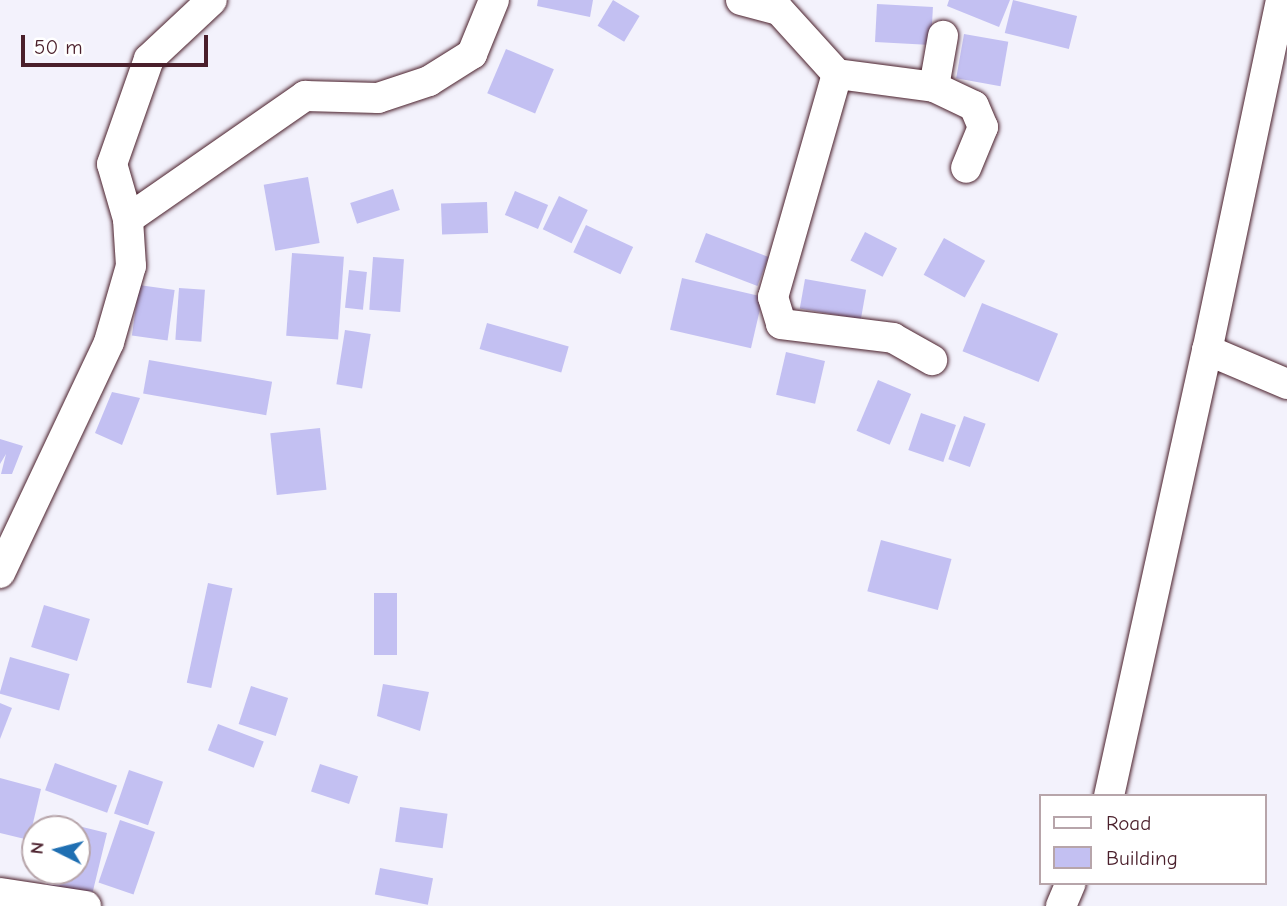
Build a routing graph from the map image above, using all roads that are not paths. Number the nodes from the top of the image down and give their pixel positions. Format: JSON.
{"nodes":[{"id":1,"x":212,"y":0,"type":"edge"},
{"id":2,"x":494,"y":0,"type":"edge"},
{"id":3,"x":741,"y":0,"type":"edge"},
{"id":4,"x":1281,"y":0,"type":"edge"},
{"id":5,"x":781,"y":5,"type":"edge"},
{"id":6,"x":943,"y":36,"type":"dead end"},
{"id":7,"x":837,"y":74,"type":"junction"},
{"id":8,"x":934,"y":87,"type":"junction"},
{"id":9,"x":966,"y":168,"type":"dead end"},
{"id":10,"x":128,"y":219,"type":"junction"},
{"id":11,"x":1207,"y":350,"type":"junction"},
{"id":12,"x":932,"y":360,"type":"dead end"},
{"id":13,"x":1287,"y":384,"type":"edge"},
{"id":14,"x":0,"y":573,"type":"edge"},
{"id":15,"x":1109,"y":794,"type":"edge"},
{"id":16,"x":1070,"y":885,"type":"edge"},
{"id":17,"x":0,"y":892,"type":"edge"},
{"id":18,"x":86,"y":906,"type":"edge"},
{"id":19,"x":1061,"y":906,"type":"edge"}],
"edges":[{"from":1,"to":10,"type":"street"},
{"from":2,"to":10,"type":"street"},
{"from":3,"to":5,"type":"street"},
{"from":4,"to":11,"type":"street"},
{"from":5,"to":7,"type":"street"},
{"from":6,"to":8,"type":"street"},
{"from":7,"to":8,"type":"street"},
{"from":7,"to":12,"type":"street"},
{"from":8,"to":9,"type":"street"},
{"from":10,"to":14,"type":"street"},
{"from":11,"to":13,"type":"street"},
{"from":11,"to":15,"type":"street"},
{"from":16,"to":19,"type":"street"},
{"from":17,"to":18,"type":"street"}]}
